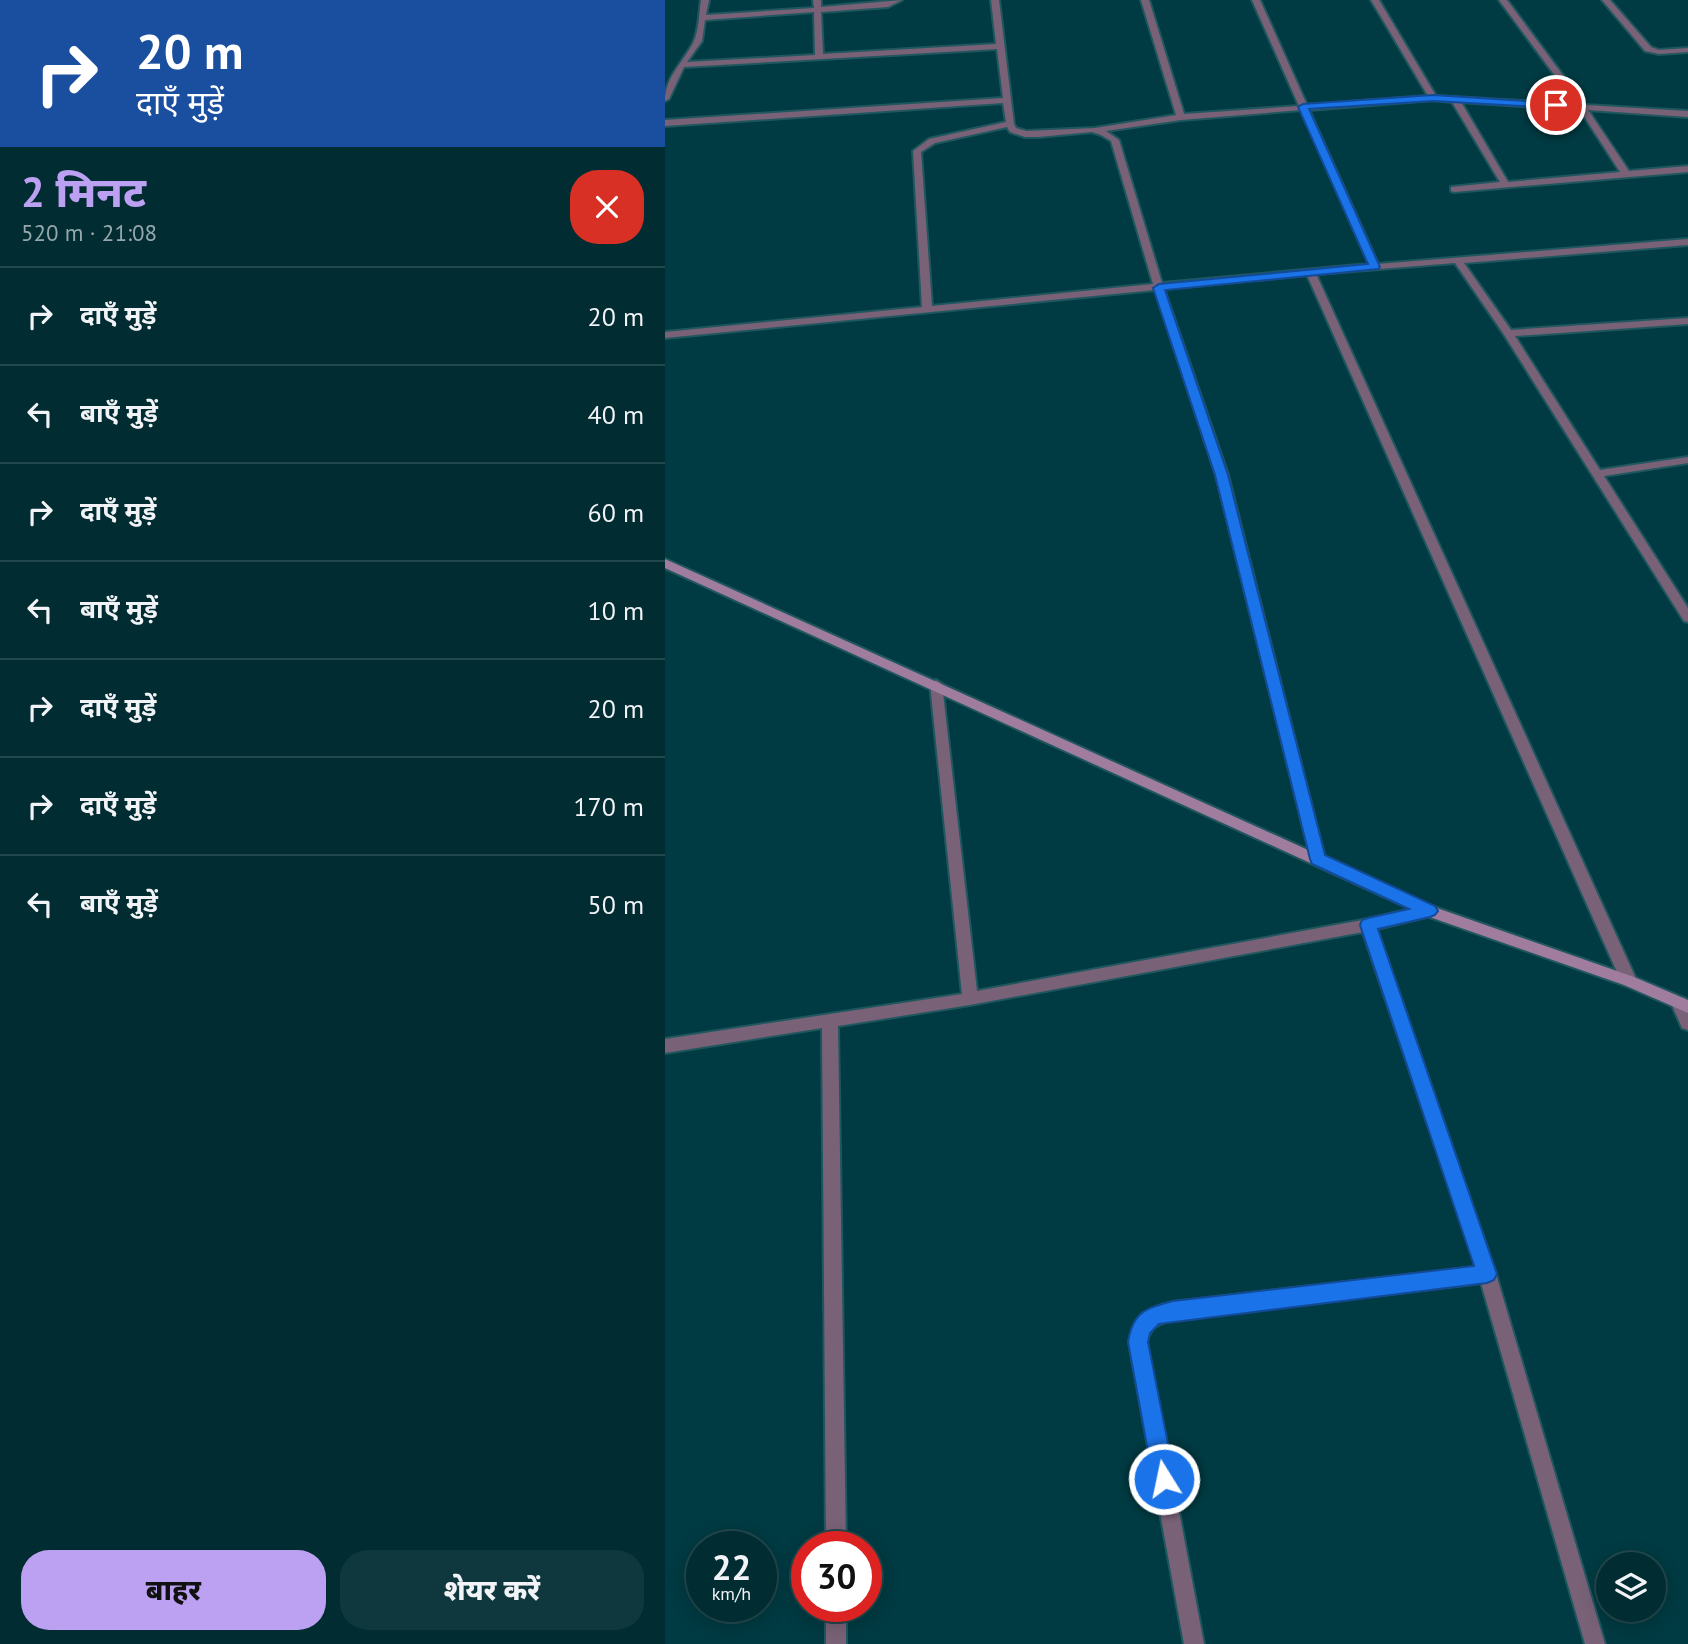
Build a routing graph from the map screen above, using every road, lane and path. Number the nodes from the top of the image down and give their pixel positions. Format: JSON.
{"nodes":[{"id":1,"x":705,"y":0,"type":"edge"},
{"id":2,"x":817,"y":0,"type":"edge"},
{"id":3,"x":898,"y":0,"type":"edge"},
{"id":4,"x":995,"y":0,"type":"edge"},
{"id":5,"x":1145,"y":0,"type":"edge"},
{"id":6,"x":1256,"y":0,"type":"edge"},
{"id":7,"x":1375,"y":0,"type":"edge"},
{"id":8,"x":1504,"y":0,"type":"edge"},
{"id":9,"x":1517,"y":0,"type":"edge"},
{"id":10,"x":1607,"y":0,"type":"edge"},
{"id":11,"x":817,"y":10,"type":"junction"},
{"id":12,"x":702,"y":18,"type":"junction"},
{"id":13,"x":1001,"y":46,"type":"junction"},
{"id":14,"x":1688,"y":50,"type":"edge"},
{"id":15,"x":819,"y":57,"type":"junction"},
{"id":16,"x":683,"y":65,"type":"junction"},
{"id":17,"x":1433,"y":98,"type":"junction"},
{"id":18,"x":665,"y":99,"type":"edge"},
{"id":19,"x":1455,"y":99,"type":"junction"},
{"id":20,"x":1007,"y":100,"type":"junction"},
{"id":21,"x":1303,"y":107,"type":"junction"},
{"id":22,"x":1582,"y":107,"type":"junction"},
{"id":23,"x":1687,"y":114,"type":"edge"},
{"id":24,"x":1181,"y":117,"type":"junction"},
{"id":25,"x":665,"y":123,"type":"edge"},
{"id":26,"x":1010,"y":124,"type":"junction"},
{"id":27,"x":1087,"y":130,"type":"junction"},
{"id":28,"x":1688,"y":169,"type":"edge"},
{"id":29,"x":1626,"y":174,"type":"junction"},
{"id":30,"x":1506,"y":185,"type":"junction"},
{"id":31,"x":1454,"y":189,"type":"dead end"},
{"id":32,"x":1688,"y":242,"type":"edge"},
{"id":33,"x":1458,"y":261,"type":"junction"},
{"id":34,"x":1375,"y":267,"type":"junction"},
{"id":35,"x":1310,"y":272,"type":"junction"},
{"id":36,"x":1159,"y":288,"type":"junction"},
{"id":37,"x":927,"y":309,"type":"junction"},
{"id":38,"x":1688,"y":321,"type":"edge"},
{"id":39,"x":1509,"y":333,"type":"junction"},
{"id":40,"x":665,"y":335,"type":"edge"},
{"id":41,"x":1688,"y":460,"type":"edge"},
{"id":42,"x":1596,"y":474,"type":"junction"},
{"id":43,"x":665,"y":563,"type":"edge"},
{"id":44,"x":1688,"y":618,"type":"edge"},
{"id":45,"x":936,"y":684,"type":"junction"},
{"id":46,"x":1318,"y":859,"type":"junction"},
{"id":47,"x":1430,"y":911,"type":"junction"},
{"id":48,"x":1368,"y":925,"type":"junction"},
{"id":49,"x":1629,"y":981,"type":"junction"},
{"id":50,"x":970,"y":999,"type":"junction"},
{"id":51,"x":1684,"y":1005,"type":"edge"},
{"id":52,"x":831,"y":1021,"type":"junction"},
{"id":53,"x":1688,"y":1023,"type":"edge"},
{"id":54,"x":665,"y":1046,"type":"edge"},
{"id":55,"x":1487,"y":1274,"type":"junction"},
{"id":56,"x":835,"y":1531,"type":"edge"},
{"id":57,"x":836,"y":1622,"type":"edge"},
{"id":58,"x":837,"y":1644,"type":"edge"},
{"id":59,"x":1194,"y":1644,"type":"edge"},
{"id":60,"x":1595,"y":1644,"type":"edge"}],
"edges":[{"from":1,"to":12,"type":"street"},
{"from":2,"to":11,"type":"street"},
{"from":3,"to":11,"type":"street"},
{"from":4,"to":13,"type":"street"},
{"from":5,"to":24,"type":"street"},
{"from":6,"to":21,"type":"street"},
{"from":7,"to":17,"type":"street"},
{"from":8,"to":9,"type":"street"},
{"from":8,"to":22,"type":"street"},
{"from":10,"to":14,"type":"street"},
{"from":11,"to":12,"type":"street"},
{"from":11,"to":15,"type":"street"},
{"from":12,"to":16,"type":"street"},
{"from":13,"to":15,"type":"street"},
{"from":13,"to":20,"type":"street"},
{"from":15,"to":16,"type":"street"},
{"from":16,"to":18,"type":"street"},
{"from":17,"to":19,"type":"street"},
{"from":17,"to":21,"type":"street"},
{"from":19,"to":22,"type":"street"},
{"from":19,"to":30,"type":"street"},
{"from":20,"to":25,"type":"street"},
{"from":20,"to":26,"type":"street"},
{"from":21,"to":24,"type":"street"},
{"from":21,"to":34,"type":"street"},
{"from":22,"to":23,"type":"street"},
{"from":22,"to":29,"type":"street"},
{"from":24,"to":27,"type":"street"},
{"from":26,"to":27,"type":"street"},
{"from":26,"to":37,"type":"street"},
{"from":27,"to":36,"type":"street"},
{"from":28,"to":29,"type":"street"},
{"from":29,"to":30,"type":"street"},
{"from":30,"to":31,"type":"street"},
{"from":32,"to":33,"type":"street"},
{"from":33,"to":34,"type":"street"},
{"from":33,"to":39,"type":"street"},
{"from":34,"to":35,"type":"street"},
{"from":35,"to":36,"type":"street"},
{"from":35,"to":49,"type":"street"},
{"from":36,"to":37,"type":"street"},
{"from":36,"to":46,"type":"street"},
{"from":37,"to":40,"type":"street"},
{"from":38,"to":39,"type":"street"},
{"from":39,"to":42,"type":"street"},
{"from":41,"to":42,"type":"street"},
{"from":42,"to":44,"type":"street"},
{"from":43,"to":45,"type":"street"},
{"from":45,"to":46,"type":"street"},
{"from":45,"to":50,"type":"street"},
{"from":46,"to":47,"type":"street"},
{"from":47,"to":48,"type":"street"},
{"from":47,"to":49,"type":"street"},
{"from":48,"to":50,"type":"street"},
{"from":48,"to":55,"type":"street"},
{"from":49,"to":51,"type":"street"},
{"from":50,"to":52,"type":"street"},
{"from":51,"to":53,"type":"street"},
{"from":52,"to":54,"type":"street"},
{"from":52,"to":56,"type":"street"},
{"from":55,"to":59,"type":"street"},
{"from":55,"to":60,"type":"street"},
{"from":57,"to":58,"type":"street"}]}
